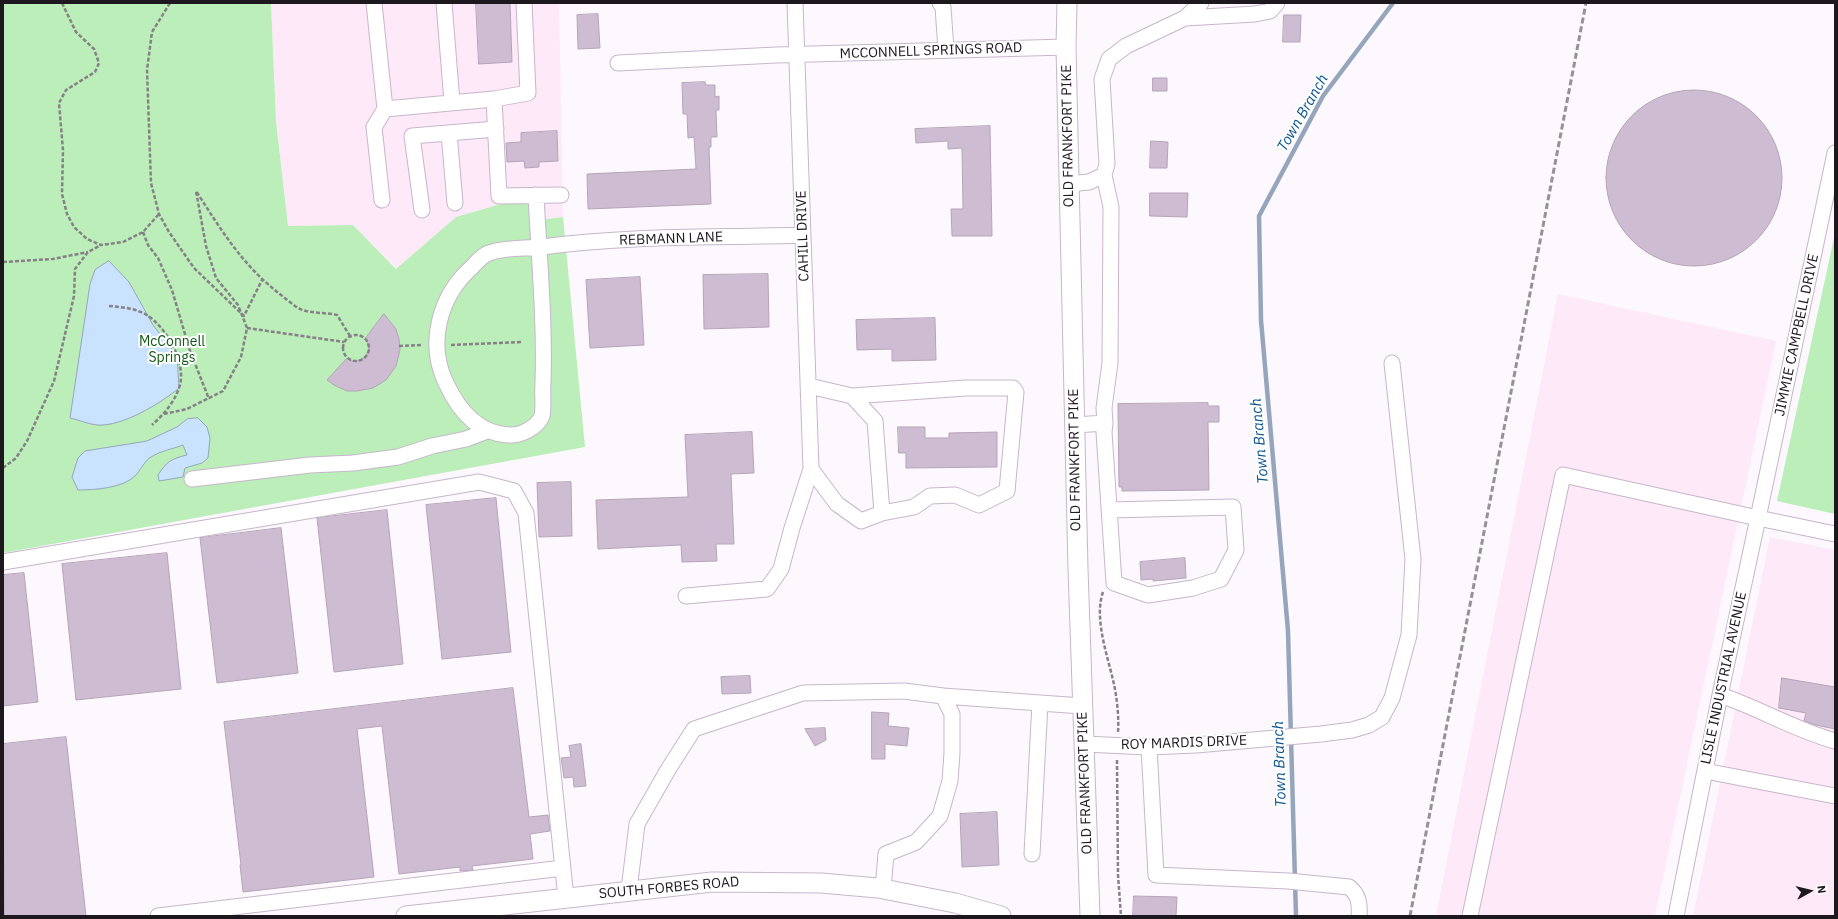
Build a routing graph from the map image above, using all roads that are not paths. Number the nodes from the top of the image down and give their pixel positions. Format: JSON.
{"nodes":[{"id":1,"x":374,"y":3,"type":"edge"},
{"id":2,"x":444,"y":3,"type":"edge"},
{"id":3,"x":524,"y":3,"type":"edge"},
{"id":4,"x":795,"y":3,"type":"edge"},
{"id":5,"x":940,"y":3,"type":"edge"},
{"id":6,"x":1067,"y":3,"type":"edge"},
{"id":7,"x":1201,"y":3,"type":"edge"},
{"id":8,"x":1277,"y":3,"type":"edge"},
{"id":9,"x":1185,"y":18,"type":"junction"},
{"id":10,"x":1066,"y":46,"type":"junction"},
{"id":11,"x":946,"y":50,"type":"junction"},
{"id":12,"x":797,"y":55,"type":"junction"},
{"id":13,"x":618,"y":63,"type":"dead end"},
{"id":14,"x":494,"y":99,"type":"junction"},
{"id":15,"x":452,"y":102,"type":"junction"},
{"id":16,"x":385,"y":109,"type":"junction"},
{"id":17,"x":496,"y":129,"type":"junction"},
{"id":18,"x":449,"y":133,"type":"junction"},
{"id":19,"x":1835,"y":153,"type":"edge"},
{"id":20,"x":1104,"y":176,"type":"junction"},
{"id":21,"x":1069,"y":184,"type":"junction"},
{"id":22,"x":536,"y":195,"type":"junction"},
{"id":23,"x":561,"y":195,"type":"dead end"},
{"id":24,"x":382,"y":200,"type":"dead end"},
{"id":25,"x":455,"y":203,"type":"dead end"},
{"id":26,"x":422,"y":210,"type":"dead end"},
{"id":27,"x":803,"y":235,"type":"junction"},
{"id":28,"x":538,"y":248,"type":"junction"},
{"id":29,"x":1392,"y":363,"type":"dead end"},
{"id":30,"x":809,"y":386,"type":"junction"},
{"id":31,"x":852,"y":396,"type":"junction"},
{"id":32,"x":1105,"y":423,"type":"junction"},
{"id":33,"x":1074,"y":426,"type":"junction"},
{"id":34,"x":487,"y":431,"type":"junction"},
{"id":35,"x":811,"y":469,"type":"junction"},
{"id":36,"x":192,"y":479,"type":"dead end"},
{"id":37,"x":1109,"y":510,"type":"junction"},
{"id":38,"x":882,"y":513,"type":"junction"},
{"id":39,"x":1758,"y":518,"type":"junction"},
{"id":40,"x":1835,"y":534,"type":"edge"},
{"id":41,"x":3,"y":562,"type":"edge"},
{"id":42,"x":686,"y":596,"type":"dead end"},
{"id":43,"x":1720,"y":695,"type":"junction"},
{"id":44,"x":943,"y":696,"type":"junction"},
{"id":45,"x":1040,"y":703,"type":"junction"},
{"id":46,"x":1082,"y":706,"type":"junction"},
{"id":47,"x":1835,"y":741,"type":"edge"},
{"id":48,"x":1084,"y":744,"type":"junction"},
{"id":49,"x":1149,"y":747,"type":"junction"},
{"id":50,"x":1705,"y":771,"type":"junction"},
{"id":51,"x":1835,"y":796,"type":"edge"},
{"id":52,"x":1032,"y":854,"type":"dead end"},
{"id":53,"x":562,"y":868,"type":"junction"},
{"id":54,"x":883,"y":889,"type":"junction"},
{"id":55,"x":629,"y":890,"type":"junction"},
{"id":56,"x":566,"y":898,"type":"junction"},
{"id":57,"x":224,"y":912,"type":"edge"},
{"id":58,"x":158,"y":916,"type":"edge"},
{"id":59,"x":406,"y":916,"type":"edge"},
{"id":60,"x":1001,"y":916,"type":"edge"},
{"id":61,"x":1090,"y":916,"type":"edge"},
{"id":62,"x":1359,"y":916,"type":"edge"},
{"id":63,"x":1470,"y":916,"type":"edge"},
{"id":64,"x":1676,"y":916,"type":"edge"}],
"edges":[{"from":1,"to":16,"type":"street"},
{"from":2,"to":15,"type":"street"},
{"from":3,"to":14,"type":"street"},
{"from":4,"to":12,"type":"street","name":"CAHILL DRIVE"},
{"from":5,"to":11,"type":"street"},
{"from":6,"to":10,"type":"main road","name":"OLD FRANKFORT PIKE"},
{"from":7,"to":9,"type":"street"},
{"from":8,"to":9,"type":"street"},
{"from":9,"to":20,"type":"street"},
{"from":10,"to":11,"type":"street","name":"MCCONNELL SPRINGS ROAD"},
{"from":10,"to":21,"type":"main road","name":"OLD FRANKFORT PIKE"},
{"from":11,"to":12,"type":"street","name":"MCCONNELL SPRINGS ROAD"},
{"from":12,"to":13,"type":"street","name":"MCCONNELL SPRINGS ROAD"},
{"from":12,"to":27,"type":"street","name":"CAHILL DRIVE"},
{"from":14,"to":15,"type":"street"},
{"from":14,"to":17,"type":"street"},
{"from":15,"to":16,"type":"street"},
{"from":16,"to":24,"type":"street"},
{"from":17,"to":18,"type":"street"},
{"from":17,"to":22,"type":"street"},
{"from":18,"to":25,"type":"street"},
{"from":18,"to":26,"type":"street"},
{"from":19,"to":39,"type":"street","name":"JIMMIE CAMPBELL DRIVE"},
{"from":20,"to":21,"type":"street"},
{"from":20,"to":32,"type":"street"},
{"from":21,"to":33,"type":"main road","name":"OLD FRANKFORT PIKE"},
{"from":22,"to":23,"type":"street"},
{"from":22,"to":28,"type":"street"},
{"from":27,"to":28,"type":"street","name":"REBMANN LANE"},
{"from":27,"to":30,"type":"street","name":"CAHILL DRIVE"},
{"from":28,"to":34,"type":"street"},
{"from":28,"to":34,"type":"street","name":"REBMANN LANE"},
{"from":29,"to":49,"type":"street","name":"ROY MARDIS DRIVE"},
{"from":30,"to":31,"type":"street"},
{"from":30,"to":35,"type":"street","name":"CAHILL DRIVE"},
{"from":31,"to":38,"type":"street"},
{"from":31,"to":38,"type":"street"},
{"from":32,"to":33,"type":"street"},
{"from":32,"to":37,"type":"street"},
{"from":33,"to":46,"type":"main road","name":"OLD FRANKFORT PIKE"},
{"from":34,"to":36,"type":"street"},
{"from":35,"to":38,"type":"street"},
{"from":35,"to":42,"type":"street","name":"CAHILL DRIVE"},
{"from":37,"to":37,"type":"street"},
{"from":39,"to":40,"type":"street"},
{"from":39,"to":43,"type":"street","name":"LISLE INDUSTRIAL AVENUE"},
{"from":39,"to":63,"type":"street"},
{"from":41,"to":53,"type":"street"},
{"from":43,"to":47,"type":"street"},
{"from":43,"to":50,"type":"street","name":"LISLE INDUSTRIAL AVENUE"},
{"from":44,"to":45,"type":"street"},
{"from":44,"to":54,"type":"street"},
{"from":44,"to":55,"type":"street"},
{"from":45,"to":46,"type":"street"},
{"from":45,"to":52,"type":"street"},
{"from":46,"to":48,"type":"main road","name":"OLD FRANKFORT PIKE"},
{"from":48,"to":49,"type":"street","name":"ROY MARDIS DRIVE"},
{"from":48,"to":61,"type":"main road","name":"OLD FRANKFORT PIKE"},
{"from":49,"to":62,"type":"street"},
{"from":50,"to":51,"type":"street"},
{"from":50,"to":64,"type":"street","name":"LISLE INDUSTRIAL AVENUE"},
{"from":53,"to":56,"type":"street"},
{"from":53,"to":57,"type":"street"},
{"from":54,"to":55,"type":"main road","name":"SOUTH FORBES ROAD"},
{"from":54,"to":60,"type":"main road","name":"SOUTH FORBES ROAD"},
{"from":55,"to":56,"type":"main road","name":"SOUTH FORBES ROAD"},
{"from":56,"to":59,"type":"main road","name":"SOUTH FORBES ROAD"},
{"from":57,"to":58,"type":"street"}]}
